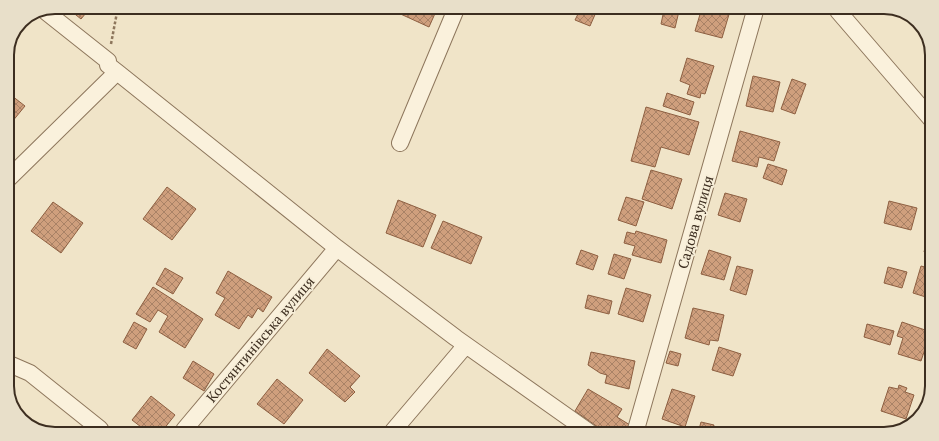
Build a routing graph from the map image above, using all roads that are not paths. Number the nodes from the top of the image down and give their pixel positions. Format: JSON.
{"nodes":[{"id":1,"x":454,"y":14,"type":"edge"},
{"id":2,"x":754,"y":14,"type":"edge"},
{"id":3,"x":840,"y":14,"type":"edge"},
{"id":4,"x":49,"y":15,"type":"edge"},
{"id":5,"x":112,"y":66,"type":"junction"},
{"id":6,"x":925,"y":112,"type":"edge"},
{"id":7,"x":400,"y":143,"type":"dead end"},
{"id":8,"x":14,"y":172,"type":"edge"},
{"id":9,"x":337,"y":248,"type":"junction"},
{"id":10,"x":466,"y":345,"type":"junction"},
{"id":11,"x":14,"y":366,"type":"edge"},
{"id":12,"x":96,"y":427,"type":"edge"},
{"id":13,"x":187,"y":427,"type":"edge"},
{"id":14,"x":396,"y":427,"type":"edge"},
{"id":15,"x":582,"y":427,"type":"edge"},
{"id":16,"x":637,"y":427,"type":"edge"}],
"edges":[{"from":1,"to":7,"type":"street"},
{"from":2,"to":16,"type":"street","name":"Садова вулиця"},
{"from":3,"to":6,"type":"street"},
{"from":4,"to":5,"type":"street"},
{"from":5,"to":8,"type":"street"},
{"from":5,"to":9,"type":"street"},
{"from":9,"to":10,"type":"street"},
{"from":9,"to":13,"type":"street","name":"Костянтинівська вулиця"},
{"from":10,"to":14,"type":"street"},
{"from":10,"to":15,"type":"street"},
{"from":11,"to":12,"type":"street"}]}
